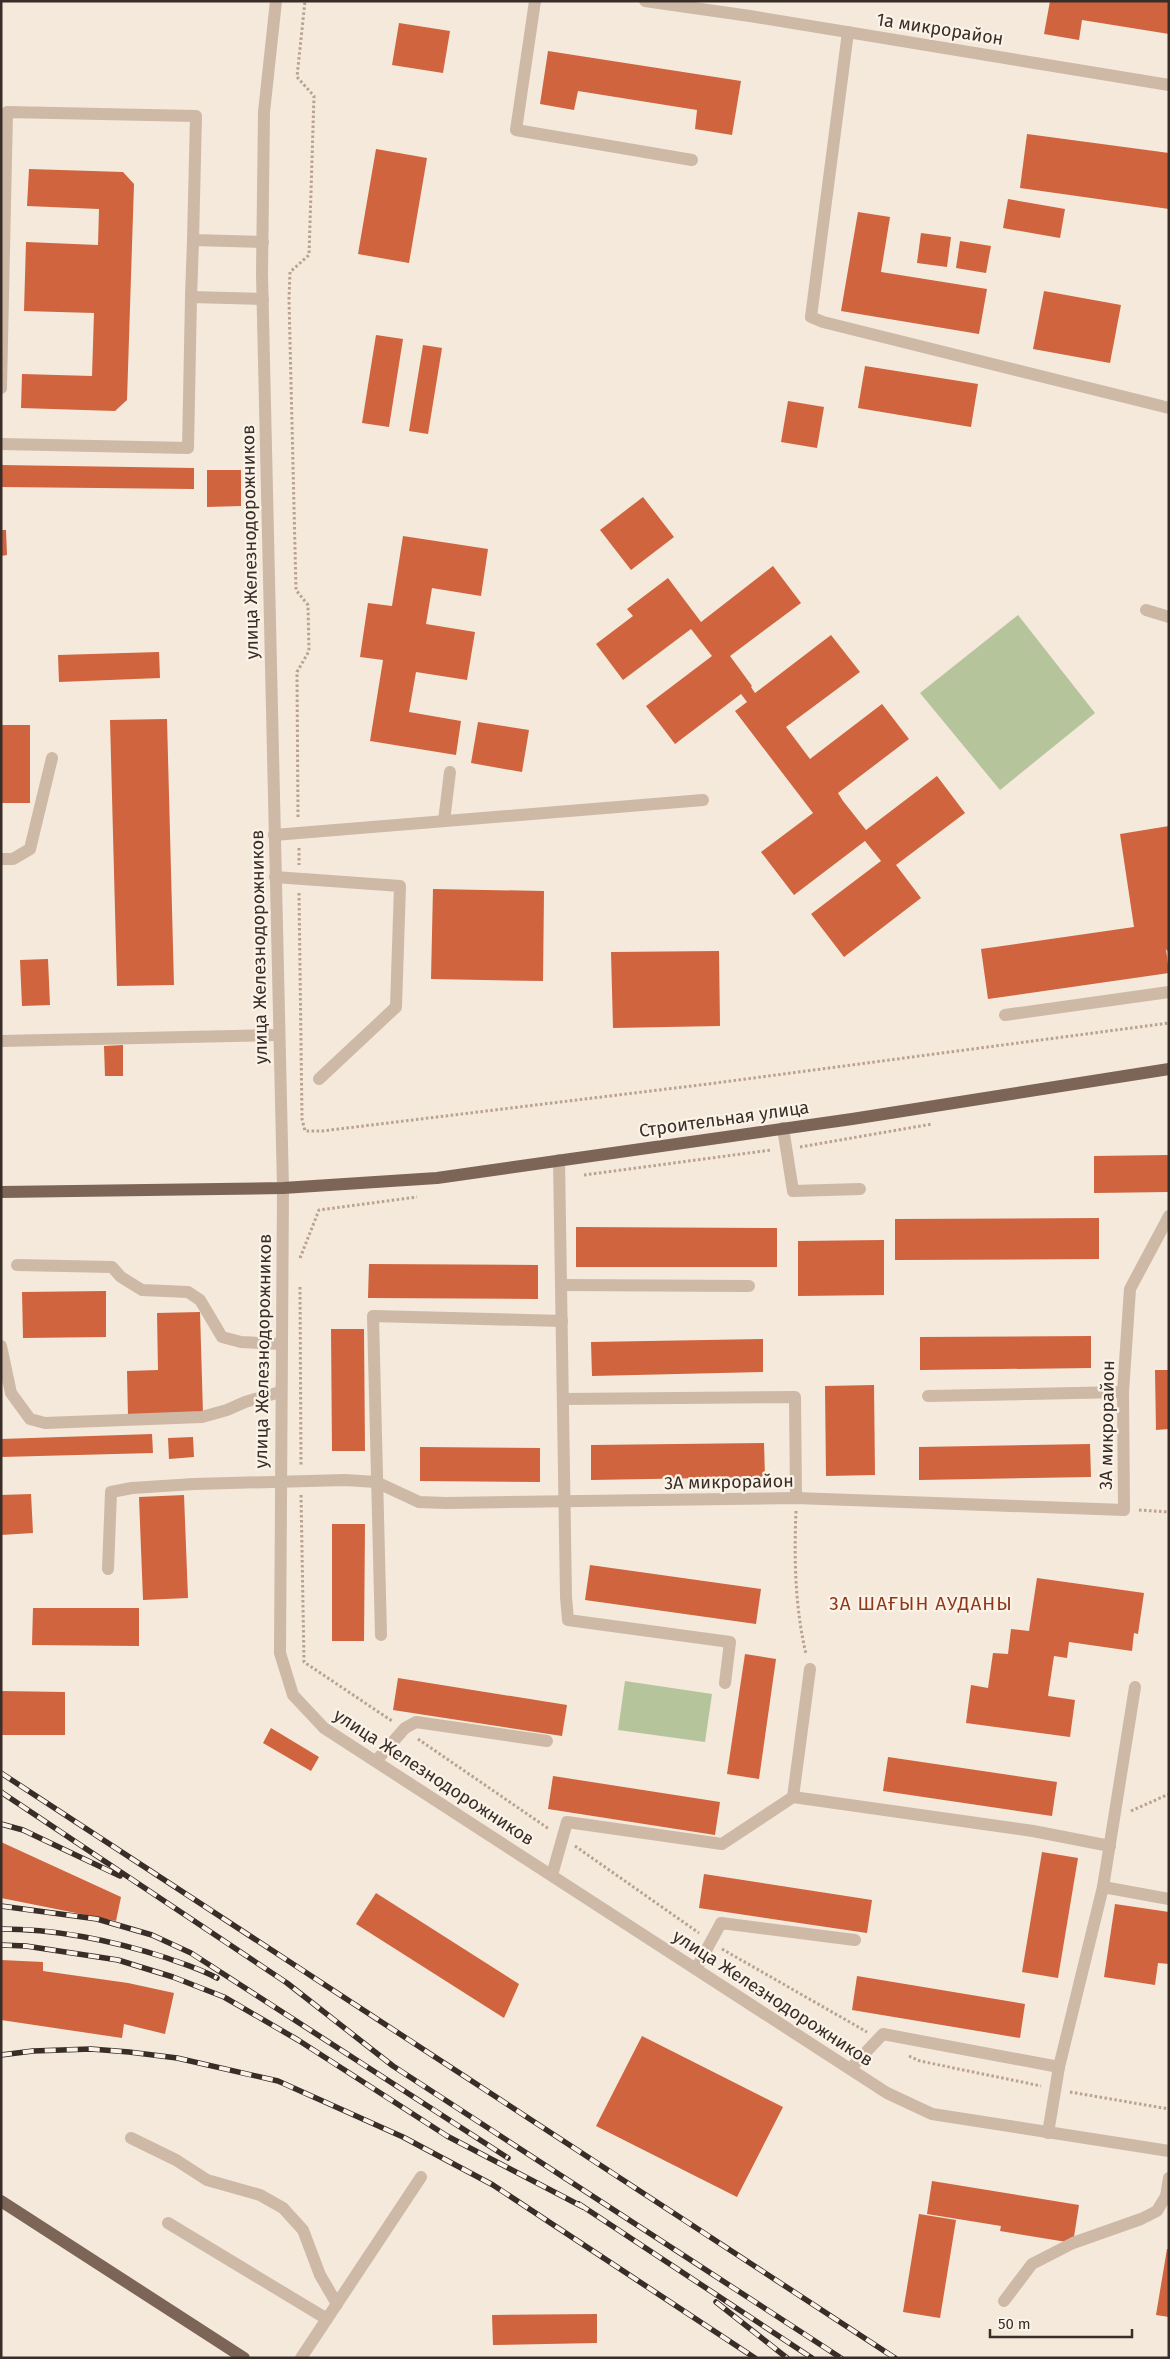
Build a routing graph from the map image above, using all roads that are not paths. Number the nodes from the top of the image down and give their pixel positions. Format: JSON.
{"nodes":[{"id":1,"x":276,"y":1,"type":"edge"},
{"id":2,"x":535,"y":1,"type":"edge"},
{"id":3,"x":645,"y":1,"type":"edge"},
{"id":4,"x":848,"y":32,"type":"junction"},
{"id":5,"x":1169,"y":86,"type":"edge"},
{"id":6,"x":692,"y":160,"type":"dead end"},
{"id":7,"x":193,"y":240,"type":"junction"},
{"id":8,"x":263,"y":242,"type":"junction"},
{"id":9,"x":191,"y":297,"type":"junction"},
{"id":10,"x":263,"y":299,"type":"junction"},
{"id":11,"x":1,"y":388,"type":"edge"},
{"id":12,"x":1169,"y":408,"type":"edge"},
{"id":13,"x":1,"y":444,"type":"edge"},
{"id":14,"x":1146,"y":610,"type":"dead end"},
{"id":15,"x":1169,"y":618,"type":"edge"},
{"id":16,"x":52,"y":758,"type":"dead end"},
{"id":17,"x":450,"y":772,"type":"dead end"},
{"id":18,"x":703,"y":800,"type":"dead end"},
{"id":19,"x":444,"y":821,"type":"junction"},
{"id":20,"x":274,"y":834,"type":"junction"},
{"id":21,"x":1,"y":859,"type":"edge"},
{"id":22,"x":275,"y":877,"type":"junction"},
{"id":23,"x":1169,"y":992,"type":"edge"},
{"id":24,"x":1005,"y":1015,"type":"dead end"},
{"id":25,"x":279,"y":1035,"type":"junction"},
{"id":26,"x":1,"y":1041,"type":"edge"},
{"id":27,"x":1169,"y":1069,"type":"edge"},
{"id":28,"x":319,"y":1079,"type":"dead end"},
{"id":29,"x":783,"y":1128,"type":"junction"},
{"id":30,"x":559,"y":1160,"type":"junction"},
{"id":31,"x":283,"y":1188,"type":"junction"},
{"id":32,"x":860,"y":1189,"type":"dead end"},
{"id":33,"x":1,"y":1192,"type":"edge"},
{"id":34,"x":1169,"y":1216,"type":"edge"},
{"id":35,"x":17,"y":1265,"type":"dead end"},
{"id":36,"x":561,"y":1284,"type":"junction"},
{"id":37,"x":749,"y":1286,"type":"dead end"},
{"id":38,"x":562,"y":1321,"type":"junction"},
{"id":39,"x":280,"y":1344,"type":"junction"},
{"id":40,"x":1,"y":1346,"type":"edge"},
{"id":41,"x":280,"y":1392,"type":"junction"},
{"id":42,"x":1123,"y":1392,"type":"junction"},
{"id":43,"x":928,"y":1396,"type":"dead end"},
{"id":44,"x":563,"y":1399,"type":"junction"},
{"id":45,"x":376,"y":1482,"type":"junction"},
{"id":46,"x":279,"y":1483,"type":"junction"},
{"id":47,"x":796,"y":1498,"type":"junction"},
{"id":48,"x":565,"y":1502,"type":"junction"},
{"id":49,"x":108,"y":1568,"type":"dead end"},
{"id":50,"x":381,"y":1635,"type":"dead end"},
{"id":51,"x":810,"y":1669,"type":"road end"},
{"id":52,"x":725,"y":1684,"type":"dead end"},
{"id":53,"x":1135,"y":1687,"type":"dead end"},
{"id":54,"x":547,"y":1741,"type":"dead end"},
{"id":55,"x":376,"y":1762,"type":"junction"},
{"id":56,"x":793,"y":1797,"type":"junction"},
{"id":57,"x":1110,"y":1846,"type":"junction"},
{"id":58,"x":552,"y":1875,"type":"junction"},
{"id":59,"x":1103,"y":1888,"type":"junction"},
{"id":60,"x":1169,"y":1899,"type":"edge"},
{"id":61,"x":855,"y":1940,"type":"dead end"},
{"id":62,"x":696,"y":1969,"type":"junction"},
{"id":63,"x":1059,"y":2067,"type":"junction"},
{"id":64,"x":850,"y":2069,"type":"junction"},
{"id":65,"x":1048,"y":2132,"type":"junction"},
{"id":66,"x":131,"y":2138,"type":"dead end"},
{"id":67,"x":1169,"y":2152,"type":"edge"},
{"id":68,"x":421,"y":2177,"type":"dead end"},
{"id":69,"x":1169,"y":2178,"type":"edge"},
{"id":70,"x":1,"y":2201,"type":"edge"},
{"id":71,"x":168,"y":2223,"type":"dead end"},
{"id":72,"x":1004,"y":2301,"type":"dead end"},
{"id":73,"x":337,"y":2304,"type":"junction"},
{"id":74,"x":327,"y":2319,"type":"junction"},
{"id":75,"x":244,"y":2358,"type":"edge"},
{"id":76,"x":301,"y":2358,"type":"edge"}],
"edges":[{"from":1,"to":8,"type":"street","name":"улица Железнодорожников"},
{"from":2,"to":6,"type":"street"},
{"from":3,"to":4,"type":"street","name":"1а микрорайон"},
{"from":4,"to":5,"type":"street","name":"1а микрорайон"},
{"from":4,"to":12,"type":"street"},
{"from":7,"to":8,"type":"street"},
{"from":7,"to":9,"type":"street"},
{"from":7,"to":11,"type":"street"},
{"from":8,"to":10,"type":"street","name":"улица Железнодорожников"},
{"from":9,"to":10,"type":"street"},
{"from":9,"to":13,"type":"street"},
{"from":10,"to":20,"type":"street","name":"улица Железнодорожников"},
{"from":14,"to":15,"type":"street"},
{"from":16,"to":21,"type":"street"},
{"from":17,"to":19,"type":"street"},
{"from":18,"to":19,"type":"street"},
{"from":19,"to":20,"type":"street"},
{"from":20,"to":22,"type":"street","name":"улица Железнодорожников"},
{"from":22,"to":25,"type":"street","name":"улица Железнодорожников"},
{"from":22,"to":28,"type":"street"},
{"from":23,"to":24,"type":"street"},
{"from":25,"to":26,"type":"street"},
{"from":25,"to":31,"type":"street","name":"улица Железнодорожников"},
{"from":27,"to":29,"type":"main road","name":"Строительная улица"},
{"from":29,"to":30,"type":"main road","name":"Строительная улица"},
{"from":29,"to":32,"type":"street"},
{"from":30,"to":31,"type":"main road","name":"Строительная улица"},
{"from":30,"to":36,"type":"street"},
{"from":31,"to":33,"type":"main road","name":"Строительная улица"},
{"from":31,"to":39,"type":"street","name":"улица Железнодорожников"},
{"from":34,"to":42,"type":"street","name":"3А микрорайон"},
{"from":35,"to":39,"type":"street"},
{"from":36,"to":37,"type":"street"},
{"from":36,"to":38,"type":"street"},
{"from":38,"to":44,"type":"street"},
{"from":38,"to":45,"type":"street"},
{"from":39,"to":41,"type":"street","name":"улица Железнодорожников"},
{"from":40,"to":41,"type":"street"},
{"from":41,"to":46,"type":"street","name":"улица Железнодорожников"},
{"from":42,"to":43,"type":"street"},
{"from":42,"to":47,"type":"street","name":"3А микрорайон"},
{"from":44,"to":47,"type":"street"},
{"from":44,"to":48,"type":"street"},
{"from":45,"to":46,"type":"street","name":"3А микрорайон"},
{"from":45,"to":48,"type":"street","name":"3А микрорайон"},
{"from":45,"to":50,"type":"street"},
{"from":46,"to":49,"type":"street","name":"3А микрорайон"},
{"from":46,"to":55,"type":"street","name":"улица Железнодорожников"},
{"from":47,"to":48,"type":"street","name":"3А микрорайон"},
{"from":48,"to":52,"type":"street"},
{"from":51,"to":56,"type":"street"},
{"from":53,"to":57,"type":"street"},
{"from":54,"to":55,"type":"street"},
{"from":55,"to":58,"type":"street","name":"улица Железнодорожников"},
{"from":56,"to":57,"type":"street"},
{"from":56,"to":58,"type":"street"},
{"from":57,"to":59,"type":"street"},
{"from":58,"to":62,"type":"street","name":"улица Железнодорожников"},
{"from":59,"to":60,"type":"street"},
{"from":59,"to":63,"type":"street"},
{"from":61,"to":62,"type":"street"},
{"from":62,"to":64,"type":"street","name":"улица Железнодорожников"},
{"from":63,"to":64,"type":"street"},
{"from":63,"to":65,"type":"street"},
{"from":64,"to":65,"type":"street","name":"улица Железнодорожников"},
{"from":65,"to":67,"type":"street","name":"улица Железнодорожников"},
{"from":66,"to":73,"type":"street"},
{"from":68,"to":73,"type":"street"},
{"from":69,"to":72,"type":"street"},
{"from":70,"to":75,"type":"main road"},
{"from":71,"to":74,"type":"street"},
{"from":73,"to":74,"type":"street"},
{"from":74,"to":76,"type":"street"}]}
